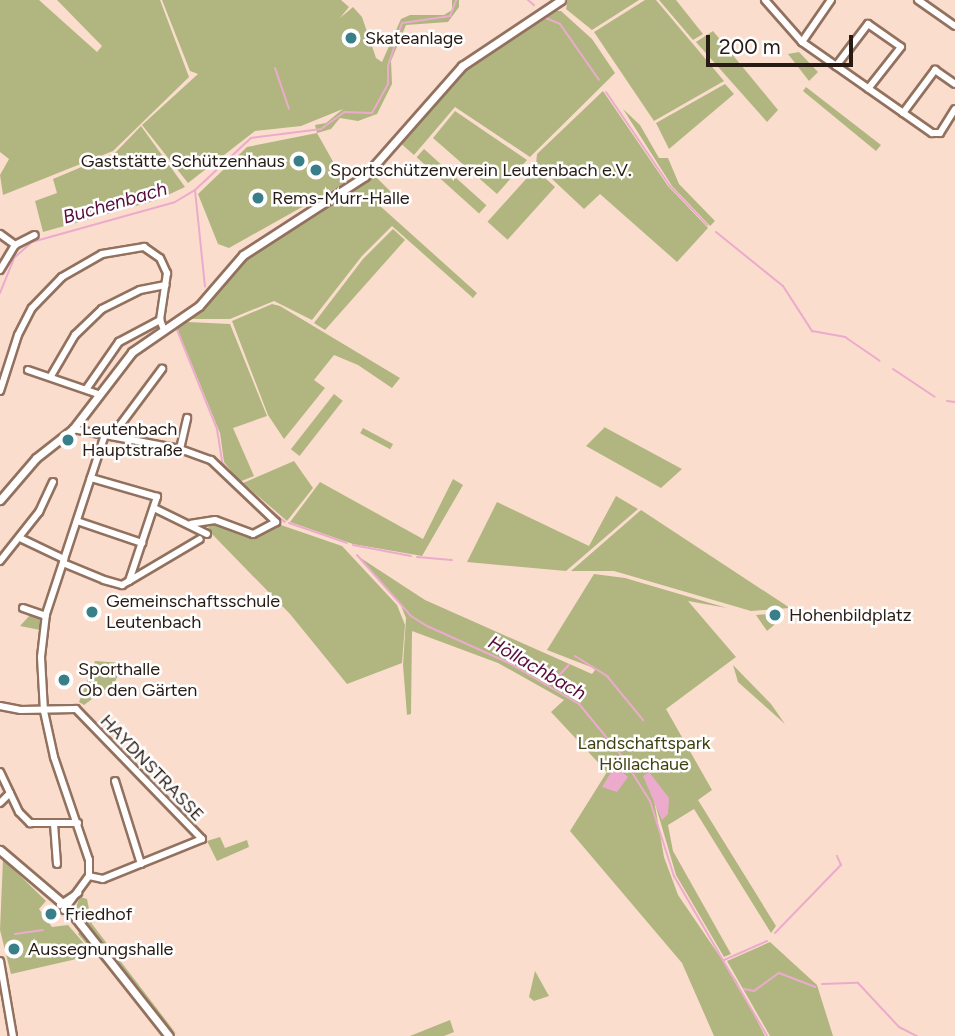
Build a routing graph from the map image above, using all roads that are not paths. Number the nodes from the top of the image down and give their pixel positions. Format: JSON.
{"nodes":[{"id":1,"x":561,"y":0,"type":"edge"},
{"id":2,"x":765,"y":0,"type":"edge"},
{"id":3,"x":819,"y":0,"type":"edge"},
{"id":4,"x":831,"y":0,"type":"edge"},
{"id":5,"x":918,"y":0,"type":"edge"},
{"id":6,"x":826,"y":7,"type":"junction"},
{"id":7,"x":955,"y":26,"type":"edge"},
{"id":8,"x":802,"y":42,"type":"junction"},
{"id":9,"x":836,"y":66,"type":"junction"},
{"id":10,"x":955,"y":84,"type":"edge"},
{"id":11,"x":868,"y":89,"type":"junction"},
{"id":12,"x":955,"y":109,"type":"edge"},
{"id":13,"x":903,"y":113,"type":"junction"},
{"id":14,"x":0,"y":234,"type":"edge"},
{"id":15,"x":35,"y":235,"type":"dead end"},
{"id":16,"x":15,"y":245,"type":"junction"},
{"id":17,"x":0,"y":270,"type":"edge"},
{"id":18,"x":166,"y":285,"type":"junction"},
{"id":19,"x":160,"y":320,"type":"junction"},
{"id":20,"x":164,"y":330,"type":"junction"},
{"id":21,"x":162,"y":369,"type":"dead end"},
{"id":22,"x":28,"y":370,"type":"dead end"},
{"id":23,"x":51,"y":376,"type":"junction"},
{"id":24,"x":87,"y":388,"type":"junction"},
{"id":25,"x":0,"y":391,"type":"edge"},
{"id":26,"x":98,"y":394,"type":"junction"},
{"id":27,"x":187,"y":418,"type":"dead end"},
{"id":28,"x":73,"y":429,"type":"junction"},
{"id":29,"x":109,"y":436,"type":"junction"},
{"id":30,"x":180,"y":449,"type":"junction"},
{"id":31,"x":92,"y":478,"type":"junction"},
{"id":32,"x":53,"y":482,"type":"dead end"},
{"id":33,"x":0,"y":500,"type":"edge"},
{"id":34,"x":154,"y":508,"type":"junction"},
{"id":35,"x":77,"y":521,"type":"junction"},
{"id":36,"x":191,"y":524,"type":"junction"},
{"id":37,"x":207,"y":534,"type":"dead end"},
{"id":38,"x":20,"y":538,"type":"junction"},
{"id":39,"x":200,"y":540,"type":"dead end"},
{"id":40,"x":142,"y":543,"type":"junction"},
{"id":41,"x":0,"y":561,"type":"edge"},
{"id":42,"x":63,"y":561,"type":"junction"},
{"id":43,"x":127,"y":582,"type":"junction"},
{"id":44,"x":23,"y":608,"type":"dead end"},
{"id":45,"x":46,"y":616,"type":"junction"},
{"id":46,"x":0,"y":706,"type":"edge"},
{"id":47,"x":44,"y":711,"type":"junction"},
{"id":48,"x":0,"y":772,"type":"edge"},
{"id":49,"x":115,"y":781,"type":"dead end"},
{"id":50,"x":10,"y":793,"type":"junction"},
{"id":51,"x":0,"y":803,"type":"edge"},
{"id":52,"x":78,"y":823,"type":"junction"},
{"id":53,"x":54,"y":824,"type":"junction"},
{"id":54,"x":0,"y":850,"type":"edge"},
{"id":55,"x":57,"y":864,"type":"dead end"},
{"id":56,"x":141,"y":864,"type":"junction"},
{"id":57,"x":89,"y":876,"type":"junction"},
{"id":58,"x":63,"y":906,"type":"junction"},
{"id":59,"x":0,"y":961,"type":"edge"},
{"id":60,"x":8,"y":1007,"type":"junction"},
{"id":61,"x":0,"y":1008,"type":"edge"},
{"id":62,"x":13,"y":1036,"type":"edge"},
{"id":63,"x":169,"y":1036,"type":"edge"}],
"edges":[{"from":1,"to":20,"type":"street"},
{"from":2,"to":8,"type":"street"},
{"from":3,"to":6,"type":"street"},
{"from":4,"to":6,"type":"street"},
{"from":5,"to":7,"type":"street"},
{"from":6,"to":8,"type":"street"},
{"from":8,"to":9,"type":"street"},
{"from":9,"to":11,"type":"street"},
{"from":9,"to":11,"type":"street"},
{"from":10,"to":13,"type":"street"},
{"from":11,"to":13,"type":"street"},
{"from":12,"to":13,"type":"street"},
{"from":14,"to":16,"type":"street"},
{"from":15,"to":16,"type":"street"},
{"from":16,"to":17,"type":"street"},
{"from":18,"to":19,"type":"street"},
{"from":18,"to":23,"type":"street"},
{"from":18,"to":25,"type":"street"},
{"from":19,"to":20,"type":"street"},
{"from":19,"to":24,"type":"street"},
{"from":20,"to":26,"type":"street"},
{"from":21,"to":29,"type":"street"},
{"from":22,"to":23,"type":"street"},
{"from":23,"to":24,"type":"street"},
{"from":24,"to":26,"type":"street"},
{"from":26,"to":28,"type":"street"},
{"from":27,"to":30,"type":"street"},
{"from":28,"to":29,"type":"street"},
{"from":28,"to":33,"type":"street"},
{"from":29,"to":30,"type":"street"},
{"from":29,"to":31,"type":"street"},
{"from":30,"to":36,"type":"street"},
{"from":31,"to":34,"type":"street"},
{"from":31,"to":35,"type":"street"},
{"from":32,"to":38,"type":"street"},
{"from":34,"to":36,"type":"street"},
{"from":34,"to":40,"type":"street"},
{"from":35,"to":40,"type":"street"},
{"from":35,"to":42,"type":"street"},
{"from":36,"to":37,"type":"street"},
{"from":38,"to":41,"type":"street"},
{"from":38,"to":42,"type":"street"},
{"from":39,"to":43,"type":"street"},
{"from":40,"to":43,"type":"street"},
{"from":42,"to":43,"type":"street"},
{"from":42,"to":45,"type":"street"},
{"from":44,"to":45,"type":"street"},
{"from":45,"to":47,"type":"street"},
{"from":46,"to":47,"type":"street","name":"HAYDNSTRASSE"},
{"from":47,"to":52,"type":"street"},
{"from":47,"to":56,"type":"street","name":"HAYDNSTRASSE"},
{"from":48,"to":50,"type":"street"},
{"from":49,"to":56,"type":"street"},
{"from":50,"to":51,"type":"street"},
{"from":50,"to":53,"type":"street"},
{"from":52,"to":53,"type":"street"},
{"from":52,"to":57,"type":"street"},
{"from":53,"to":55,"type":"street"},
{"from":54,"to":58,"type":"street"},
{"from":56,"to":57,"type":"street"},
{"from":57,"to":58,"type":"street"},
{"from":58,"to":63,"type":"street"},
{"from":59,"to":60,"type":"street"},
{"from":60,"to":61,"type":"street"},
{"from":60,"to":62,"type":"street"}]}
